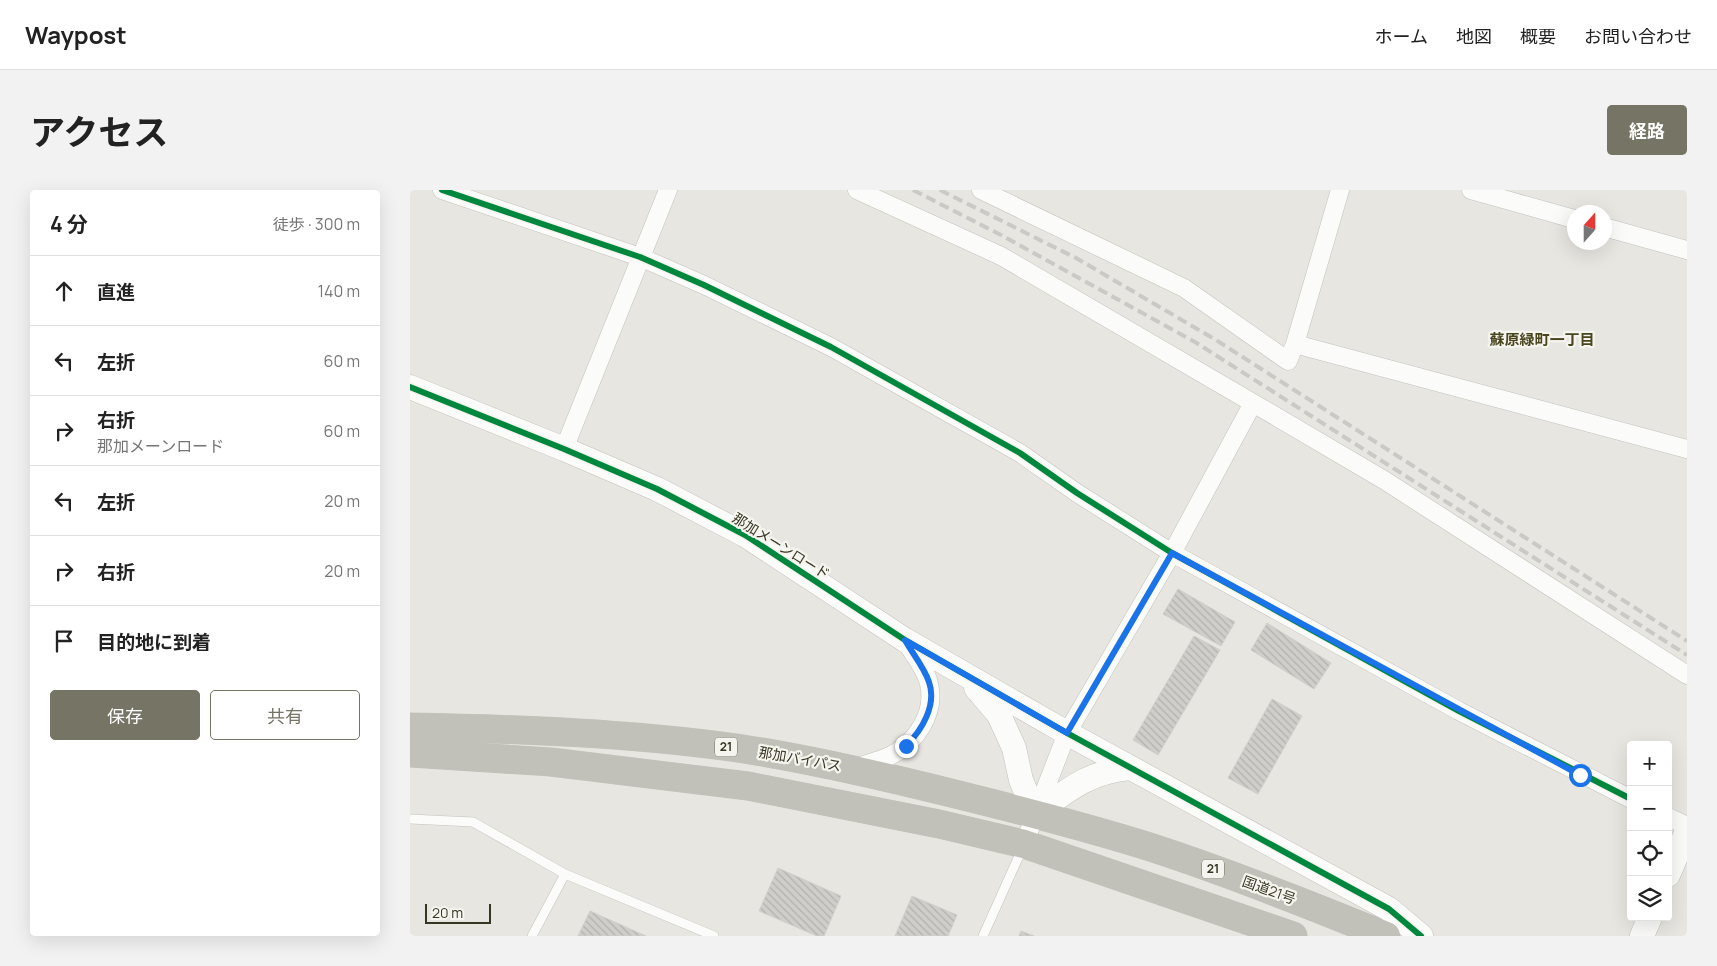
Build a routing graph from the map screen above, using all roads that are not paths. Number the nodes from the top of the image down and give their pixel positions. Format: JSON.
{"nodes":[{"id":1,"x":442,"y":190,"type":"edge"},
{"id":2,"x":668,"y":190,"type":"edge"},
{"id":3,"x":857,"y":190,"type":"edge"},
{"id":4,"x":981,"y":190,"type":"edge"},
{"id":5,"x":1340,"y":190,"type":"edge"},
{"id":6,"x":1471,"y":190,"type":"edge"},
{"id":7,"x":1567,"y":217,"type":"edge"},
{"id":8,"x":1612,"y":229,"type":"edge"},
{"id":9,"x":1687,"y":250,"type":"edge"},
{"id":10,"x":640,"y":257,"type":"junction"},
{"id":11,"x":1295,"y":344,"type":"junction"},
{"id":12,"x":410,"y":388,"type":"edge"},
{"id":13,"x":1253,"y":403,"type":"junction"},
{"id":14,"x":564,"y":449,"type":"junction"},
{"id":15,"x":1687,"y":450,"type":"edge"},
{"id":16,"x":1172,"y":553,"type":"junction"},
{"id":17,"x":905,"y":640,"type":"junction"},
{"id":18,"x":950,"y":666,"type":"junction"},
{"id":19,"x":1687,"y":676,"type":"edge"},
{"id":20,"x":410,"y":727,"type":"edge"},
{"id":21,"x":1067,"y":733,"type":"junction"},
{"id":22,"x":410,"y":753,"type":"edge"},
{"id":23,"x":853,"y":768,"type":"junction"},
{"id":24,"x":1130,"y":768,"type":"junction"},
{"id":25,"x":1627,"y":797,"type":"edge"},
{"id":26,"x":1035,"y":814,"type":"junction"},
{"id":27,"x":410,"y":818,"type":"edge"},
{"id":28,"x":1672,"y":819,"type":"edge"},
{"id":29,"x":1687,"y":826,"type":"edge"},
{"id":30,"x":1687,"y":831,"type":"edge"},
{"id":31,"x":1024,"y":844,"type":"junction"},
{"id":32,"x":1672,"y":866,"type":"edge"},
{"id":33,"x":565,"y":874,"type":"junction"},
{"id":34,"x":1648,"y":921,"type":"edge"},
{"id":35,"x":532,"y":936,"type":"edge"},
{"id":36,"x":714,"y":936,"type":"edge"},
{"id":37,"x":983,"y":936,"type":"edge"},
{"id":38,"x":1293,"y":936,"type":"edge"},
{"id":39,"x":1386,"y":936,"type":"edge"},
{"id":40,"x":1421,"y":936,"type":"edge"},
{"id":41,"x":1642,"y":936,"type":"edge"}],
"edges":[{"from":1,"to":10,"type":"street"},
{"from":2,"to":10,"type":"street"},
{"from":3,"to":13,"type":"street"},
{"from":4,"to":11,"type":"street"},
{"from":5,"to":11,"type":"street"},
{"from":6,"to":7,"type":"street"},
{"from":8,"to":9,"type":"street"},
{"from":10,"to":14,"type":"street"},
{"from":10,"to":16,"type":"street"},
{"from":11,"to":15,"type":"street"},
{"from":12,"to":14,"type":"street","name":"那加メーンロード"},
{"from":13,"to":16,"type":"street"},
{"from":13,"to":19,"type":"street"},
{"from":14,"to":17,"type":"street","name":"那加メーンロード"},
{"from":16,"to":21,"type":"street"},
{"from":16,"to":25,"type":"street"},
{"from":17,"to":18,"type":"street","name":"那加メーンロード"},
{"from":17,"to":23,"type":"street"},
{"from":18,"to":21,"type":"street","name":"那加メーンロード"},
{"from":18,"to":26,"type":"street"},
{"from":20,"to":23,"type":"highway","name":"那加バイパス","number":"21"},
{"from":21,"to":24,"type":"street","name":"那加メーンロード"},
{"from":21,"to":26,"type":"street"},
{"from":22,"to":31,"type":"highway"},
{"from":23,"to":26,"type":"highway","name":"那加バイパス","number":"21"},
{"from":24,"to":26,"type":"street"},
{"from":24,"to":40,"type":"street","name":"那加メーンロード"},
{"from":26,"to":31,"type":"street"},
{"from":26,"to":39,"type":"highway","name":"国道21号","number":"21"},
{"from":27,"to":33,"type":"lane"},
{"from":28,"to":29,"type":"street"},
{"from":30,"to":32,"type":"street"},
{"from":31,"to":37,"type":"lane"},
{"from":31,"to":38,"type":"highway"},
{"from":33,"to":35,"type":"lane"},
{"from":33,"to":36,"type":"lane"},
{"from":34,"to":41,"type":"street"}]}
